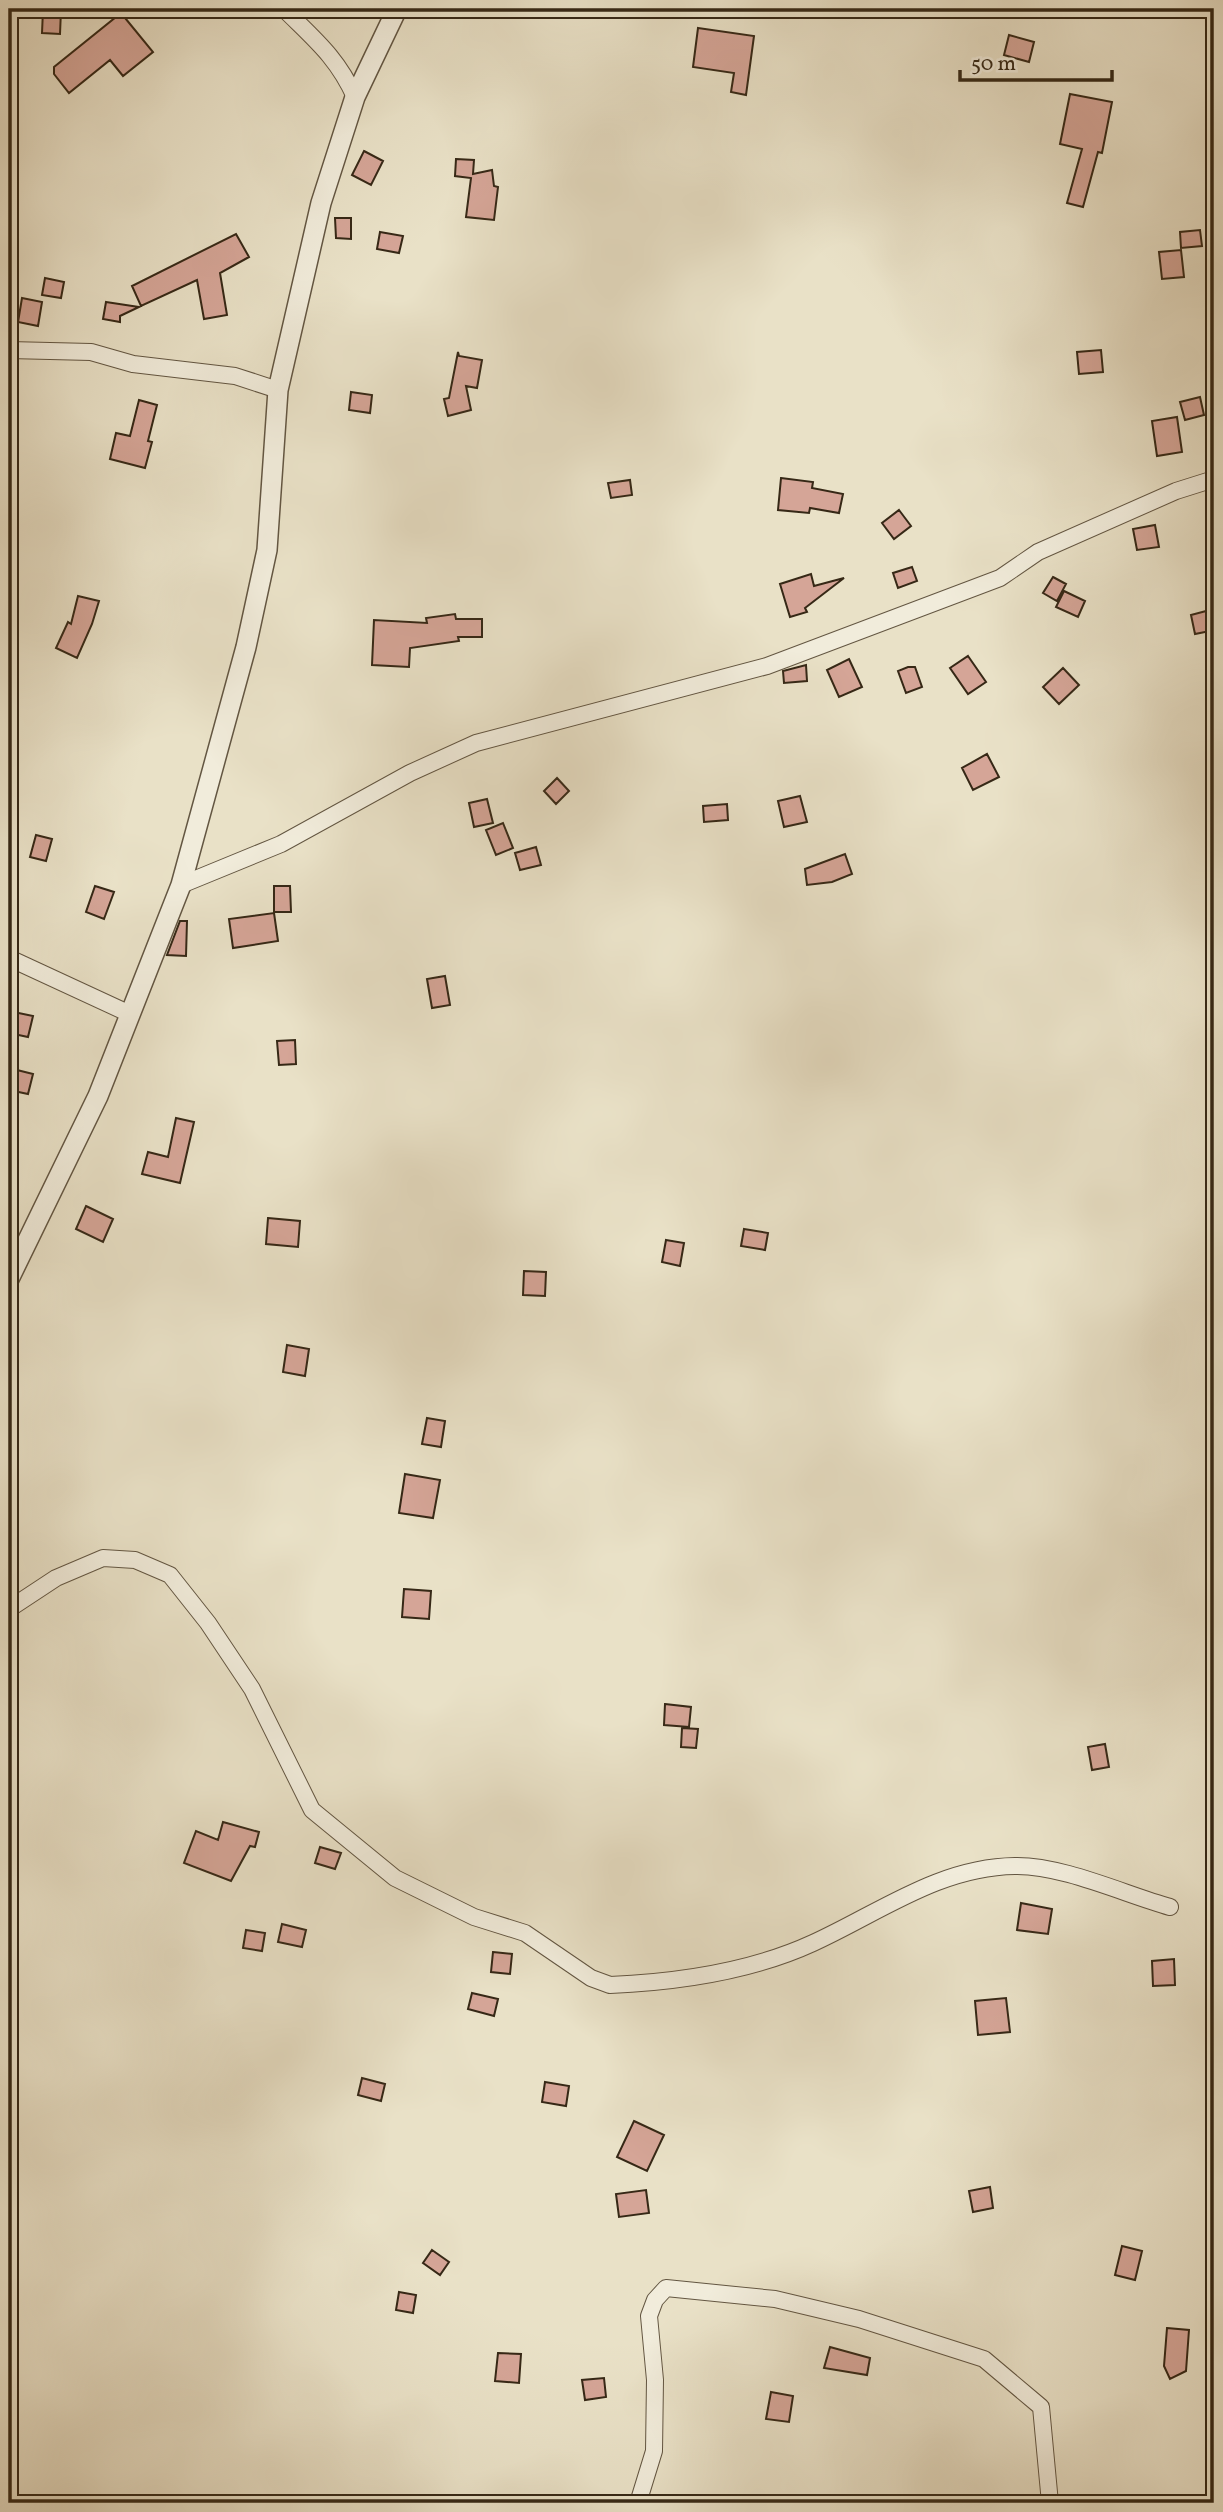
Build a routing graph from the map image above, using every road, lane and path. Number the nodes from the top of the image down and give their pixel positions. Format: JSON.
{"nodes":[{"id":1,"x":284,"y":9,"type":"edge"},
{"id":2,"x":397,"y":9,"type":"edge"},
{"id":3,"x":355,"y":97,"type":"junction"},
{"id":4,"x":9,"y":350,"type":"edge"},
{"id":5,"x":278,"y":390,"type":"junction"},
{"id":6,"x":1214,"y":479,"type":"edge"},
{"id":7,"x":181,"y":884,"type":"junction"},
{"id":8,"x":9,"y":958,"type":"edge"},
{"id":9,"x":130,"y":1014,"type":"junction"},
{"id":10,"x":9,"y":1279,"type":"edge"},
{"id":11,"x":9,"y":1609,"type":"edge"},
{"id":12,"x":1170,"y":1907,"type":"dead end"},
{"id":13,"x":638,"y":2503,"type":"edge"},
{"id":14,"x":1050,"y":2503,"type":"edge"}],
"edges":[{"from":1,"to":3,"type":"street"},
{"from":2,"to":3,"type":"street"},
{"from":3,"to":5,"type":"street"},
{"from":4,"to":5,"type":"street"},
{"from":5,"to":7,"type":"street"},
{"from":6,"to":7,"type":"street"},
{"from":7,"to":9,"type":"street"},
{"from":8,"to":9,"type":"street"},
{"from":9,"to":10,"type":"street"},
{"from":11,"to":12,"type":"street"},
{"from":13,"to":14,"type":"street"}]}
